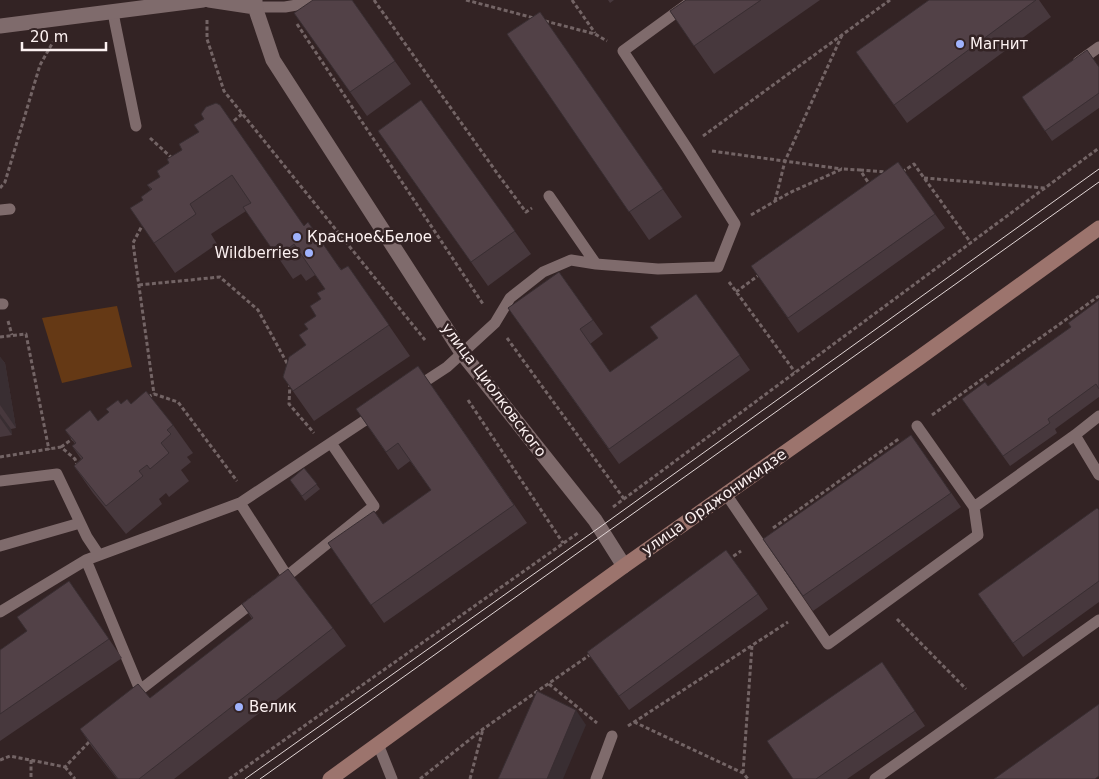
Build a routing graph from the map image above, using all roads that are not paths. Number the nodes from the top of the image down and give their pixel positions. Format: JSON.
{"nodes":[{"id":1,"x":325,"y":0,"type":"edge"},
{"id":2,"x":693,"y":0,"type":"edge"},
{"id":3,"x":206,"y":4,"type":"edge"},
{"id":4,"x":255,"y":4,"type":"edge"},
{"id":5,"x":113,"y":12,"type":"junction"},
{"id":6,"x":0,"y":26,"type":"edge"},
{"id":7,"x":1099,"y":47,"type":"edge"},
{"id":8,"x":1068,"y":69,"type":"edge"},
{"id":9,"x":136,"y":126,"type":"road end"},
{"id":10,"x":549,"y":196,"type":"road end"},
{"id":11,"x":1099,"y":228,"type":"edge"},
{"id":12,"x":596,"y":264,"type":"junction"},
{"id":13,"x":462,"y":353,"type":"junction"},
{"id":14,"x":406,"y":394,"type":"edge"},
{"id":15,"x":389,"y":405,"type":"edge"},
{"id":16,"x":1099,"y":416,"type":"edge"},
{"id":17,"x":917,"y":426,"type":"dead end"},
{"id":18,"x":1075,"y":435,"type":"junction"},
{"id":19,"x":328,"y":445,"type":"junction"},
{"id":20,"x":1099,"y":475,"type":"edge"},
{"id":21,"x":0,"y":481,"type":"edge"},
{"id":22,"x":726,"y":494,"type":"junction"},
{"id":23,"x":244,"y":500,"type":"junction"},
{"id":24,"x":974,"y":507,"type":"junction"},
{"id":25,"x":80,"y":523,"type":"junction"},
{"id":26,"x":0,"y":546,"type":"edge"},
{"id":27,"x":99,"y":555,"type":"junction"},
{"id":28,"x":86,"y":560,"type":"junction"},
{"id":29,"x":624,"y":566,"type":"junction"},
{"id":30,"x":287,"y":576,"type":"junction"},
{"id":31,"x":0,"y":612,"type":"edge"},
{"id":32,"x":1099,"y":620,"type":"edge"},
{"id":33,"x":612,"y":736,"type":"road end"},
{"id":34,"x":378,"y":744,"type":"junction"},
{"id":35,"x":330,"y":779,"type":"edge"},
{"id":36,"x":392,"y":779,"type":"edge"},
{"id":37,"x":596,"y":779,"type":"edge"},
{"id":38,"x":875,"y":779,"type":"edge"}],
"edges":[{"from":1,"to":4,"type":"lane"},
{"from":2,"to":12,"type":"lane"},
{"from":3,"to":4,"type":"street"},
{"from":3,"to":5,"type":"street"},
{"from":4,"to":13,"type":"street","name":"улица Циолковского"},
{"from":5,"to":6,"type":"street"},
{"from":5,"to":9,"type":"lane"},
{"from":7,"to":8,"type":"lane"},
{"from":10,"to":12,"type":"lane"},
{"from":11,"to":22,"type":"main road","name":"улица Орджоникидзе"},
{"from":12,"to":13,"type":"lane"},
{"from":13,"to":14,"type":"lane"},
{"from":13,"to":29,"type":"street","name":"улица Циолковского"},
{"from":15,"to":19,"type":"lane"},
{"from":16,"to":18,"type":"lane"},
{"from":17,"to":24,"type":"lane"},
{"from":18,"to":20,"type":"lane"},
{"from":18,"to":24,"type":"lane"},
{"from":19,"to":23,"type":"lane"},
{"from":19,"to":30,"type":"lane"},
{"from":21,"to":25,"type":"lane"},
{"from":22,"to":24,"type":"lane"},
{"from":22,"to":29,"type":"main road","name":"улица Орджоникидзе"},
{"from":23,"to":27,"type":"lane"},
{"from":23,"to":30,"type":"lane"},
{"from":25,"to":26,"type":"lane"},
{"from":25,"to":27,"type":"lane"},
{"from":27,"to":28,"type":"lane"},
{"from":28,"to":30,"type":"lane"},
{"from":28,"to":31,"type":"lane"},
{"from":29,"to":34,"type":"main road","name":"улица Орджоникидзе"},
{"from":32,"to":38,"type":"lane"},
{"from":33,"to":37,"type":"lane"},
{"from":34,"to":35,"type":"main road","name":"улица Орджоникидзе"},
{"from":34,"to":36,"type":"lane"}]}
